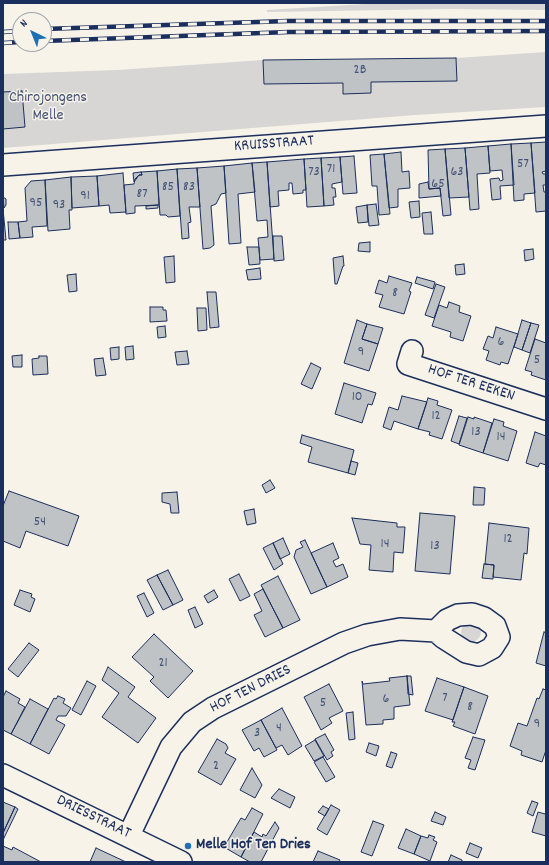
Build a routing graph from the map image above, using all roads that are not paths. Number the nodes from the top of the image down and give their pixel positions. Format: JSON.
{"nodes":[{"id":1,"x":546,"y":126,"type":"edge"},
{"id":2,"x":3,"y":165,"type":"edge"},
{"id":3,"x":412,"y":351,"type":"dead end"},
{"id":4,"x":546,"y":409,"type":"edge"},
{"id":5,"x":436,"y":631,"type":"dead end"},
{"id":6,"x":3,"y":775,"type":"edge"},
{"id":7,"x":129,"y":835,"type":"junction"},
{"id":8,"x":182,"y":862,"type":"edge"}],
"edges":[{"from":1,"to":2,"type":"street","name":"KRUISSTRAAT"},
{"from":3,"to":4,"type":"street","name":"HOF TER EEKEN"},
{"from":5,"to":7,"type":"street","name":"HOF TEN DRIES"},
{"from":6,"to":7,"type":"street","name":"DRIESSTRAAT"},
{"from":7,"to":8,"type":"street","name":"DRIESSTRAAT"}]}
